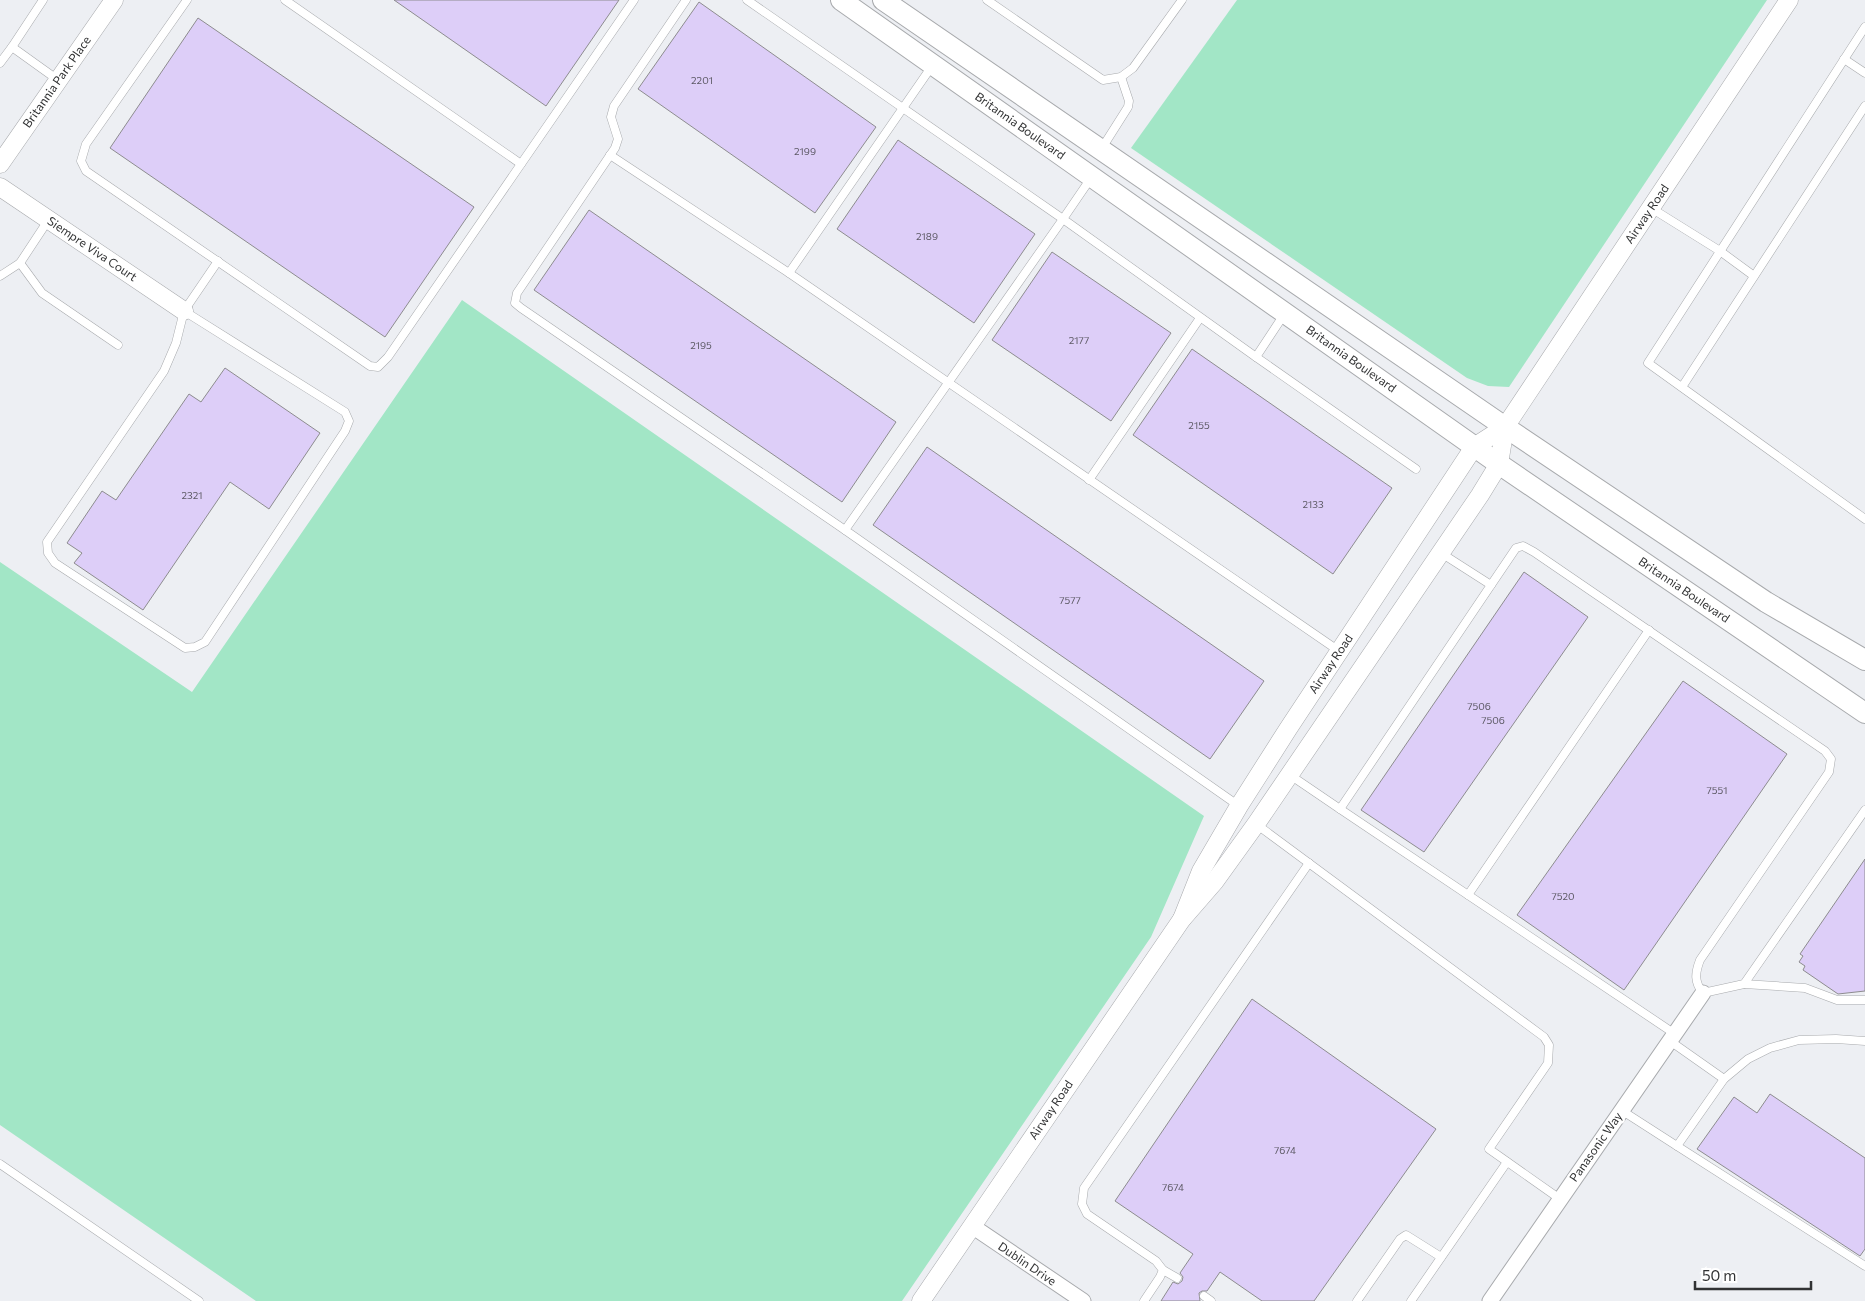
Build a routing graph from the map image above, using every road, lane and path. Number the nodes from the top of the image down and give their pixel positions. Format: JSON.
{"nodes":[{"id":1,"x":43,"y":0,"type":"edge"},
{"id":2,"x":114,"y":0,"type":"edge"},
{"id":3,"x":187,"y":0,"type":"edge"},
{"id":4,"x":285,"y":0,"type":"edge"},
{"id":5,"x":634,"y":0,"type":"edge"},
{"id":6,"x":686,"y":0,"type":"edge"},
{"id":7,"x":746,"y":0,"type":"edge"},
{"id":8,"x":841,"y":0,"type":"edge"},
{"id":9,"x":883,"y":0,"type":"edge"},
{"id":10,"x":987,"y":0,"type":"edge"},
{"id":11,"x":1182,"y":0,"type":"edge"},
{"id":12,"x":1790,"y":0,"type":"edge"},
{"id":13,"x":1865,"y":27,"type":"edge"},
{"id":14,"x":12,"y":47,"type":"junction"},
{"id":15,"x":1844,"y":59,"type":"junction"},
{"id":16,"x":0,"y":63,"type":"edge"},
{"id":17,"x":933,"y":65,"type":"junction"},
{"id":18,"x":1865,"y":73,"type":"edge"},
{"id":19,"x":1120,"y":78,"type":"junction"},
{"id":20,"x":58,"y":80,"type":"junction"},
{"id":21,"x":1865,"y":106,"type":"edge"},
{"id":22,"x":902,"y":109,"type":"junction"},
{"id":23,"x":1101,"y":150,"type":"junction"},
{"id":24,"x":610,"y":155,"type":"junction"},
{"id":25,"x":0,"y":164,"type":"edge"},
{"id":26,"x":521,"y":164,"type":"junction"},
{"id":27,"x":1092,"y":176,"type":"junction"},
{"id":28,"x":0,"y":187,"type":"edge"},
{"id":29,"x":1651,"y":208,"type":"junction"},
{"id":30,"x":49,"y":220,"type":"junction"},
{"id":31,"x":1063,"y":220,"type":"junction"},
{"id":32,"x":1720,"y":250,"type":"junction"},
{"id":33,"x":218,"y":261,"type":"junction"},
{"id":34,"x":20,"y":263,"type":"junction"},
{"id":35,"x":790,"y":273,"type":"junction"},
{"id":36,"x":0,"y":276,"type":"edge"},
{"id":37,"x":1754,"y":276,"type":"junction"},
{"id":38,"x":184,"y":311,"type":"junction"},
{"id":39,"x":1286,"y":312,"type":"junction"},
{"id":40,"x":1200,"y":318,"type":"junction"},
{"id":41,"x":118,"y":345,"type":"dead end"},
{"id":42,"x":1256,"y":357,"type":"junction"},
{"id":43,"x":948,"y":383,"type":"junction"},
{"id":44,"x":1682,"y":387,"type":"junction"},
{"id":45,"x":1505,"y":427,"type":"junction"},
{"id":46,"x":1474,"y":446,"type":"junction"},
{"id":47,"x":1499,"y":464,"type":"junction"},
{"id":48,"x":1416,"y":469,"type":"dead end"},
{"id":49,"x":1090,"y":480,"type":"junction"},
{"id":50,"x":1865,"y":518,"type":"edge"},
{"id":51,"x":845,"y":530,"type":"junction"},
{"id":52,"x":1441,"y":553,"type":"junction"},
{"id":53,"x":1491,"y":585,"type":"junction"},
{"id":54,"x":1649,"y":630,"type":"junction"},
{"id":55,"x":1339,"y":651,"type":"junction"},
{"id":56,"x":1865,"y":660,"type":"edge"},
{"id":57,"x":1865,"y":713,"type":"edge"},
{"id":58,"x":1290,"y":775,"type":"junction"},
{"id":59,"x":1239,"y":806,"type":"junction"},
{"id":60,"x":1340,"y":809,"type":"junction"},
{"id":61,"x":1865,"y":810,"type":"edge"},
{"id":62,"x":1256,"y":824,"type":"junction"},
{"id":63,"x":1309,"y":863,"type":"junction"},
{"id":64,"x":1468,"y":895,"type":"junction"},
{"id":65,"x":1182,"y":919,"type":"junction"},
{"id":66,"x":1744,"y":984,"type":"junction"},
{"id":67,"x":1703,"y":993,"type":"junction"},
{"id":68,"x":1865,"y":1000,"type":"edge"},
{"id":69,"x":1672,"y":1038,"type":"junction"},
{"id":70,"x":1865,"y":1041,"type":"edge"},
{"id":71,"x":1724,"y":1079,"type":"junction"},
{"id":72,"x":1622,"y":1110,"type":"junction"},
{"id":73,"x":1677,"y":1146,"type":"junction"},
{"id":74,"x":1507,"y":1162,"type":"junction"},
{"id":75,"x":0,"y":1164,"type":"edge"},
{"id":76,"x":1560,"y":1199,"type":"junction"},
{"id":77,"x":972,"y":1226,"type":"junction"},
{"id":78,"x":1441,"y":1257,"type":"junction"},
{"id":79,"x":1865,"y":1266,"type":"edge"},
{"id":80,"x":1163,"y":1270,"type":"junction"},
{"id":81,"x":1176,"y":1278,"type":"dead end"},
{"id":82,"x":1204,"y":1296,"type":"dead end"},
{"id":83,"x":199,"y":1301,"type":"edge"},
{"id":84,"x":921,"y":1301,"type":"edge"},
{"id":85,"x":1083,"y":1301,"type":"edge"},
{"id":86,"x":1144,"y":1301,"type":"edge"},
{"id":87,"x":1211,"y":1301,"type":"edge"},
{"id":88,"x":1357,"y":1301,"type":"edge"},
{"id":89,"x":1411,"y":1301,"type":"edge"},
{"id":90,"x":1491,"y":1301,"type":"edge"}],
"edges":[{"from":1,"to":14,"type":"lane"},
{"from":2,"to":20,"type":"street","name":"Britannia Park Place"},
{"from":3,"to":33,"type":"lane"},
{"from":4,"to":26,"type":"lane"},
{"from":5,"to":26,"type":"lane"},
{"from":6,"to":24,"type":"lane"},
{"from":7,"to":22,"type":"lane"},
{"from":8,"to":17,"type":"main road","name":"Britannia Boulevard"},
{"from":9,"to":23,"type":"main road","name":"Britannia Boulevard"},
{"from":10,"to":19,"type":"lane"},
{"from":11,"to":19,"type":"lane"},
{"from":12,"to":29,"type":"street","name":"Airway Road"},
{"from":13,"to":15,"type":"lane"},
{"from":14,"to":16,"type":"lane"},
{"from":14,"to":20,"type":"lane"},
{"from":15,"to":18,"type":"lane"},
{"from":15,"to":32,"type":"lane"},
{"from":17,"to":22,"type":"lane"},
{"from":17,"to":27,"type":"main road","name":"Britannia Boulevard"},
{"from":19,"to":23,"type":"lane"},
{"from":20,"to":25,"type":"street","name":"Britannia Park Place"},
{"from":21,"to":37,"type":"lane"},
{"from":22,"to":31,"type":"lane"},
{"from":22,"to":35,"type":"lane"},
{"from":23,"to":45,"type":"main road","name":"Britannia Boulevard"},
{"from":24,"to":35,"type":"lane"},
{"from":24,"to":51,"type":"lane"},
{"from":26,"to":33,"type":"lane"},
{"from":27,"to":31,"type":"lane"},
{"from":27,"to":39,"type":"main road","name":"Britannia Boulevard"},
{"from":28,"to":30,"type":"street","name":"Siempre Viva Court"},
{"from":29,"to":32,"type":"lane"},
{"from":29,"to":45,"type":"street","name":"Airway Road"},
{"from":30,"to":34,"type":"lane"},
{"from":30,"to":38,"type":"street","name":"Siempre Viva Court"},
{"from":31,"to":40,"type":"lane"},
{"from":31,"to":43,"type":"lane"},
{"from":32,"to":37,"type":"lane"},
{"from":32,"to":44,"type":"lane"},
{"from":33,"to":38,"type":"lane"},
{"from":34,"to":36,"type":"lane"},
{"from":34,"to":41,"type":"lane"},
{"from":35,"to":43,"type":"lane"},
{"from":37,"to":44,"type":"lane"},
{"from":38,"to":38,"type":"lane"},
{"from":39,"to":42,"type":"lane"},
{"from":39,"to":46,"type":"main road","name":"Britannia Boulevard"},
{"from":40,"to":42,"type":"lane"},
{"from":40,"to":49,"type":"lane"},
{"from":42,"to":48,"type":"lane"},
{"from":43,"to":49,"type":"lane"},
{"from":43,"to":51,"type":"lane"},
{"from":44,"to":50,"type":"lane"},
{"from":45,"to":46,"type":"street","name":"Airway Road"},
{"from":45,"to":47,"type":"street","name":"Airway Road"},
{"from":45,"to":56,"type":"main road","name":"Britannia Boulevard"},
{"from":46,"to":47,"type":"main road","name":"Britannia Boulevard"},
{"from":46,"to":55,"type":"street","name":"Airway Road"},
{"from":47,"to":52,"type":"street","name":"Airway Road"},
{"from":47,"to":57,"type":"main road","name":"Britannia Boulevard"},
{"from":49,"to":55,"type":"lane"},
{"from":51,"to":59,"type":"lane"},
{"from":52,"to":53,"type":"lane"},
{"from":52,"to":58,"type":"street","name":"Airway Road"},
{"from":53,"to":54,"type":"lane"},
{"from":53,"to":60,"type":"lane"},
{"from":54,"to":64,"type":"lane"},
{"from":54,"to":67,"type":"lane"},
{"from":55,"to":59,"type":"street","name":"Airway Road"},
{"from":58,"to":60,"type":"lane"},
{"from":58,"to":62,"type":"street","name":"Airway Road"},
{"from":59,"to":65,"type":"street","name":"Airway Road"},
{"from":60,"to":64,"type":"lane"},
{"from":61,"to":66,"type":"lane"},
{"from":62,"to":63,"type":"lane"},
{"from":62,"to":65,"type":"street","name":"Airway Road"},
{"from":63,"to":74,"type":"lane"},
{"from":63,"to":80,"type":"lane"},
{"from":64,"to":69,"type":"lane"},
{"from":65,"to":77,"type":"street","name":"Airway Road"},
{"from":66,"to":67,"type":"lane"},
{"from":66,"to":68,"type":"lane"},
{"from":67,"to":69,"type":"street","name":"Panasonic Way"},
{"from":69,"to":71,"type":"lane"},
{"from":69,"to":72,"type":"street","name":"Panasonic Way"},
{"from":70,"to":71,"type":"lane"},
{"from":71,"to":73,"type":"lane"},
{"from":72,"to":73,"type":"lane"},
{"from":72,"to":76,"type":"street","name":"Panasonic Way"},
{"from":73,"to":79,"type":"lane"},
{"from":74,"to":76,"type":"lane"},
{"from":74,"to":78,"type":"lane"},
{"from":75,"to":83,"type":"lane"},
{"from":76,"to":90,"type":"street","name":"Panasonic Way"},
{"from":77,"to":84,"type":"street","name":"Airway Road"},
{"from":77,"to":85,"type":"street","name":"Dublin Drive"},
{"from":78,"to":88,"type":"lane"},
{"from":78,"to":89,"type":"lane"},
{"from":80,"to":81,"type":"lane"},
{"from":80,"to":86,"type":"lane"},
{"from":82,"to":87,"type":"lane"}]}
